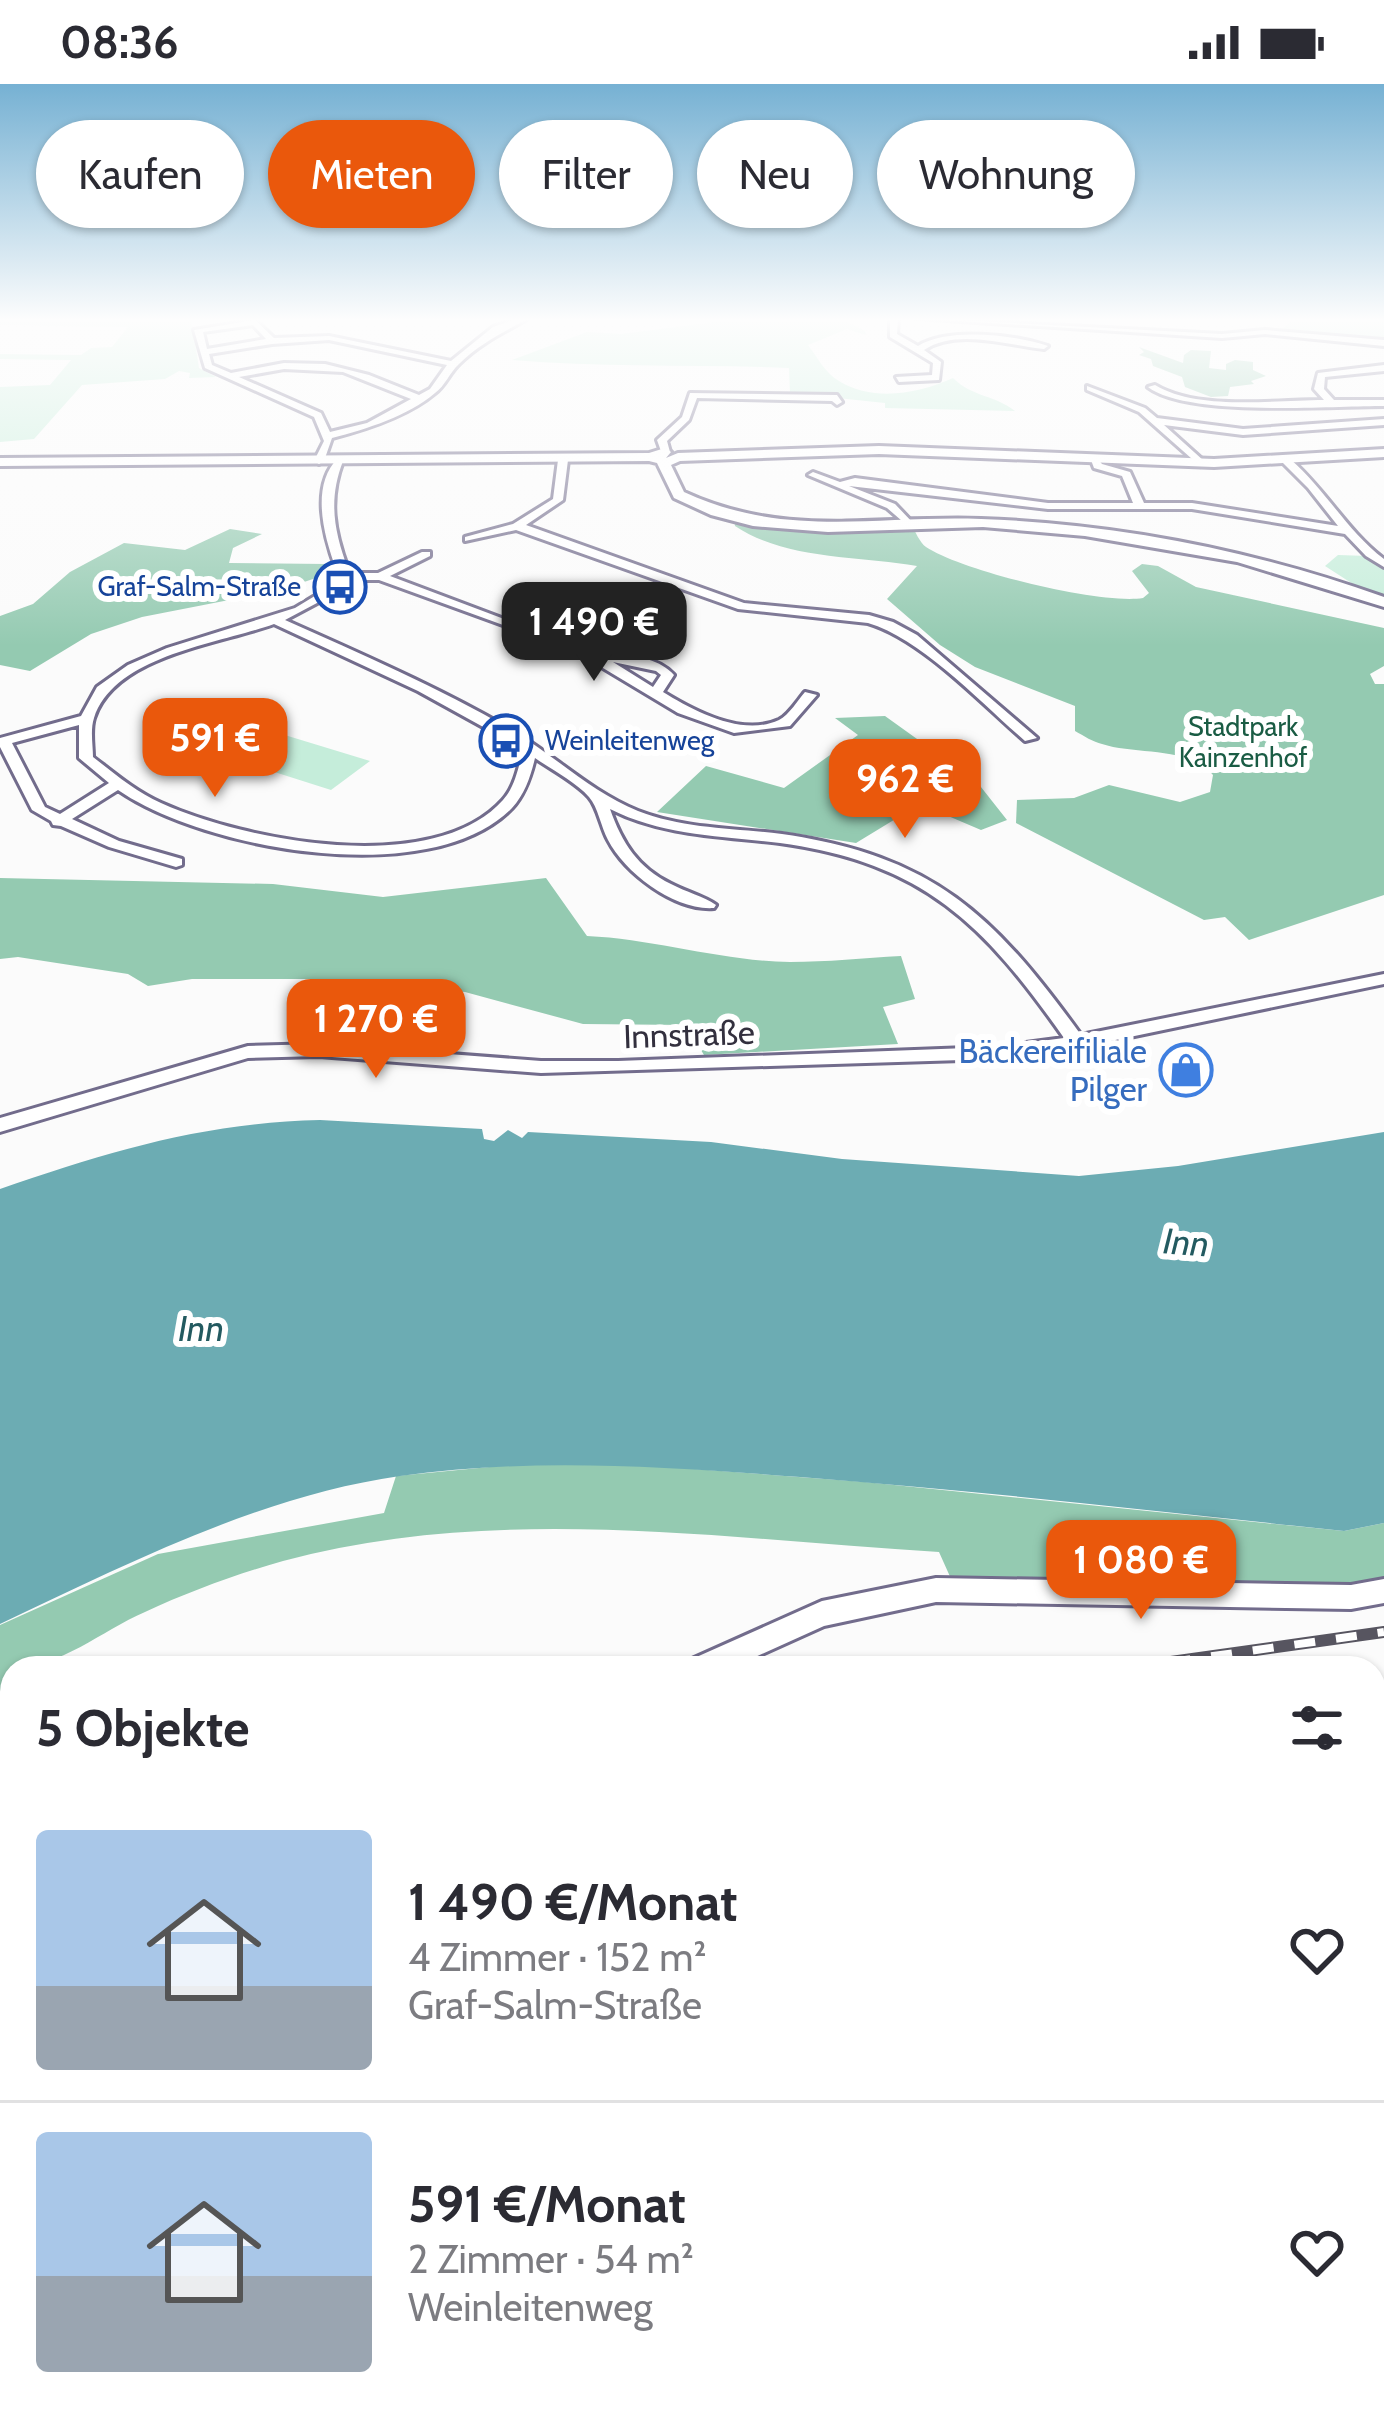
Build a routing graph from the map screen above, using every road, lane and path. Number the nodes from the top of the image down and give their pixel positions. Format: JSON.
{"nodes":[{"id":1,"x":324,"y":427,"type":"edge"},
{"id":2,"x":362,"y":427,"type":"edge"},
{"id":3,"x":676,"y":427,"type":"edge"},
{"id":4,"x":1163,"y":427,"type":"edge"},
{"id":5,"x":1205,"y":427,"type":"edge"},
{"id":6,"x":1311,"y":427,"type":"edge"},
{"id":7,"x":328,"y":436,"type":"junction"},
{"id":8,"x":1384,"y":453,"type":"edge"},
{"id":9,"x":664,"y":457,"type":"junction"},
{"id":10,"x":563,"y":460,"type":"junction"},
{"id":11,"x":319,"y":461,"type":"junction"},
{"id":12,"x":338,"y":461,"type":"junction"},
{"id":13,"x":1286,"y":461,"type":"junction"},
{"id":14,"x":0,"y":462,"type":"edge"},
{"id":15,"x":1097,"y":463,"type":"junction"},
{"id":16,"x":1199,"y":463,"type":"junction"},
{"id":17,"x":813,"y":475,"type":"dead end"},
{"id":18,"x":841,"y":485,"type":"junction"},
{"id":19,"x":1139,"y":504,"type":"junction"},
{"id":20,"x":909,"y":524,"type":"junction"},
{"id":21,"x":517,"y":526,"type":"junction"},
{"id":22,"x":1348,"y":531,"type":"junction"},
{"id":23,"x":469,"y":539,"type":"dead end"},
{"id":24,"x":426,"y":554,"type":"dead end"},
{"id":25,"x":1384,"y":564,"type":"edge"},
{"id":26,"x":380,"y":576,"type":"junction"},
{"id":27,"x":341,"y":577,"type":"junction"},
{"id":28,"x":1384,"y":602,"type":"edge"},
{"id":29,"x":278,"y":621,"type":"junction"},
{"id":30,"x":598,"y":659,"type":"junction"},
{"id":31,"x":656,"y":692,"type":"junction"},
{"id":32,"x":810,"y":695,"type":"dead end"},
{"id":33,"x":86,"y":719,"type":"junction"},
{"id":34,"x":1030,"y":738,"type":"dead end"},
{"id":35,"x":2,"y":742,"type":"edge"},
{"id":36,"x":531,"y":747,"type":"junction"},
{"id":37,"x":118,"y":784,"type":"junction"},
{"id":38,"x":598,"y":797,"type":"junction"},
{"id":39,"x":58,"y":822,"type":"junction"},
{"id":40,"x":176,"y":862,"type":"dead end"},
{"id":41,"x":708,"y":905,"type":"dead end"},
{"id":42,"x":1384,"y":980,"type":"edge"},
{"id":43,"x":1077,"y":1042,"type":"junction"},
{"id":44,"x":0,"y":1125,"type":"edge"},
{"id":45,"x":1384,"y":1591,"type":"edge"},
{"id":46,"x":728,"y":1656,"type":"edge"}],
"edges":[{"from":1,"to":7,"type":"street"},
{"from":2,"to":7,"type":"street"},
{"from":3,"to":9,"type":"street"},
{"from":4,"to":16,"type":"street"},
{"from":5,"to":6,"type":"street"},
{"from":7,"to":11,"type":"street"},
{"from":8,"to":13,"type":"street"},
{"from":9,"to":10,"type":"street"},
{"from":9,"to":15,"type":"street"},
{"from":9,"to":20,"type":"street"},
{"from":10,"to":12,"type":"street"},
{"from":10,"to":21,"type":"street"},
{"from":11,"to":12,"type":"street"},
{"from":11,"to":14,"type":"street"},
{"from":12,"to":27,"type":"street"},
{"from":13,"to":16,"type":"street"},
{"from":13,"to":22,"type":"street"},
{"from":15,"to":16,"type":"street"},
{"from":15,"to":19,"type":"street"},
{"from":17,"to":18,"type":"street"},
{"from":18,"to":19,"type":"street"},
{"from":18,"to":20,"type":"street"},
{"from":19,"to":22,"type":"street"},
{"from":20,"to":28,"type":"street"},
{"from":21,"to":23,"type":"street"},
{"from":21,"to":34,"type":"street"},
{"from":22,"to":25,"type":"street"},
{"from":24,"to":26,"type":"street"},
{"from":26,"to":27,"type":"street"},
{"from":26,"to":30,"type":"street"},
{"from":27,"to":29,"type":"street"},
{"from":29,"to":33,"type":"street"},
{"from":29,"to":36,"type":"street"},
{"from":30,"to":31,"type":"street"},
{"from":30,"to":31,"type":"street"},
{"from":31,"to":32,"type":"street"},
{"from":33,"to":35,"type":"street"},
{"from":33,"to":37,"type":"street"},
{"from":35,"to":39,"type":"street"},
{"from":36,"to":37,"type":"street"},
{"from":36,"to":38,"type":"street"},
{"from":37,"to":39,"type":"street"},
{"from":38,"to":41,"type":"street"},
{"from":38,"to":43,"type":"street"},
{"from":39,"to":40,"type":"street"},
{"from":42,"to":43,"type":"street","name":"Innstraße"},
{"from":43,"to":44,"type":"street","name":"Innstraße"},
{"from":45,"to":46,"type":"street"}]}
